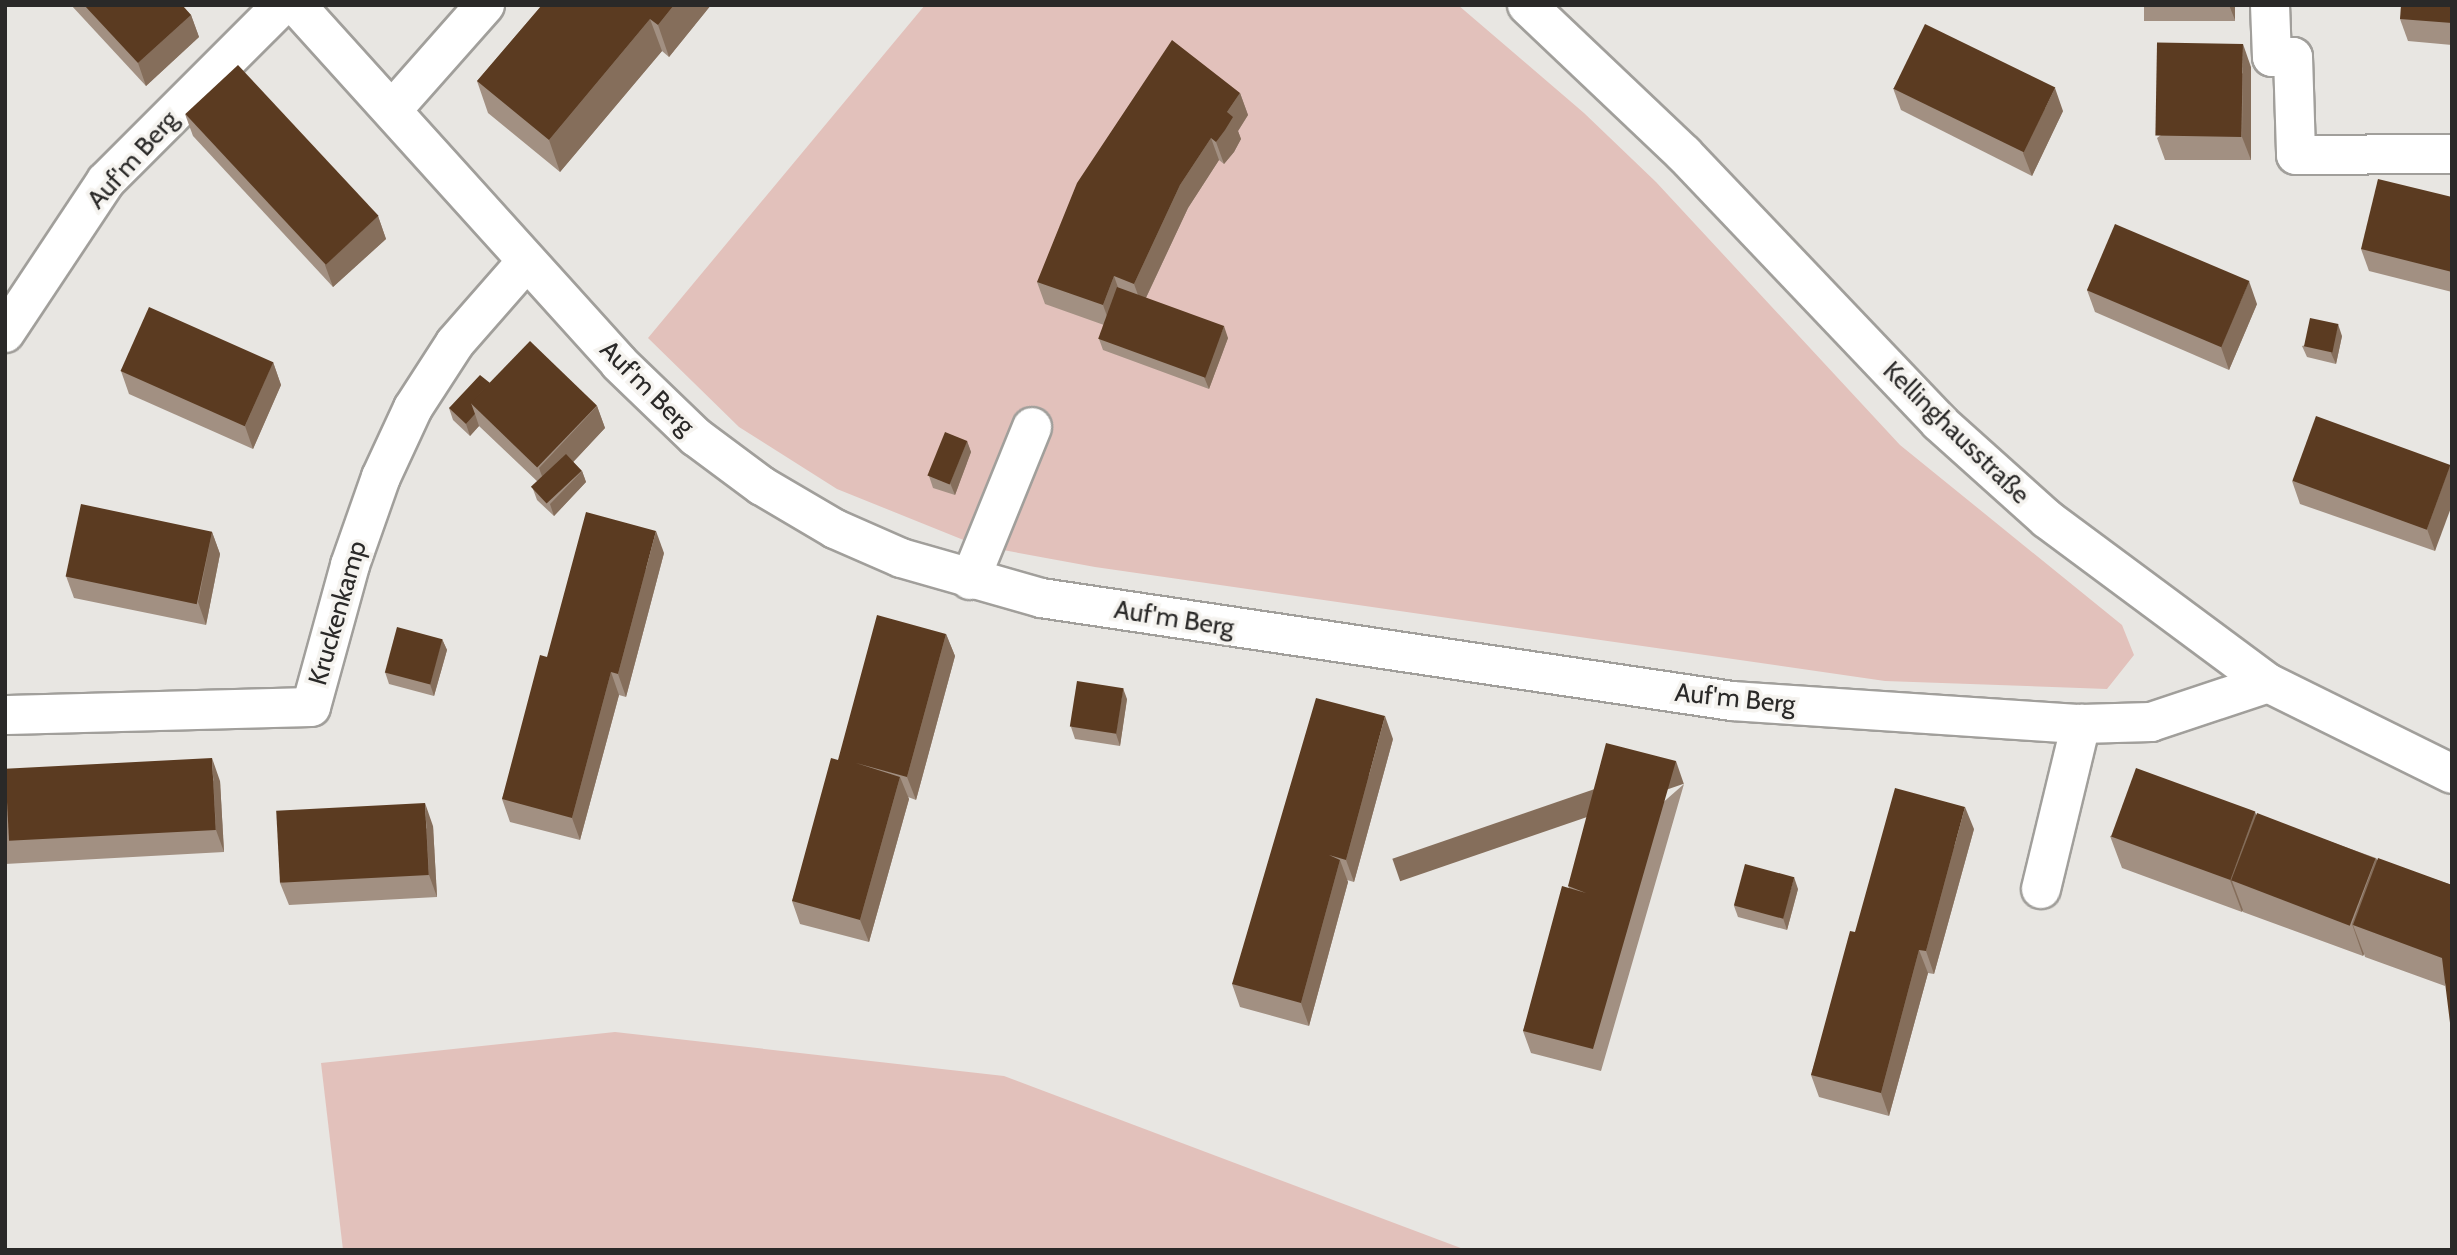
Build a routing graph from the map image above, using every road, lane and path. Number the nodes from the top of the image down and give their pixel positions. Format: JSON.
{"nodes":[{"id":1,"x":282,"y":5,"type":"edge"},
{"id":2,"x":296,"y":5,"type":"edge"},
{"id":3,"x":485,"y":5,"type":"edge"},
{"id":4,"x":1527,"y":5,"type":"edge"},
{"id":5,"x":2270,"y":5,"type":"edge"},
{"id":6,"x":393,"y":109,"type":"junction"},
{"id":7,"x":2452,"y":154,"type":"edge"},
{"id":8,"x":526,"y":262,"type":"junction"},
{"id":9,"x":5,"y":333,"type":"edge"},
{"id":10,"x":1032,"y":427,"type":"dead end"},
{"id":11,"x":970,"y":580,"type":"junction"},
{"id":12,"x":2268,"y":683,"type":"junction"},
{"id":13,"x":5,"y":715,"type":"edge"},
{"id":14,"x":2081,"y":724,"type":"junction"},
{"id":15,"x":2452,"y":774,"type":"edge"},
{"id":16,"x":2041,"y":890,"type":"dead end"}],
"edges":[{"from":1,"to":9,"type":"street","name":"Auf'm Berg"},
{"from":2,"to":6,"type":"street","name":"Auf'm Berg"},
{"from":3,"to":6,"type":"street"},
{"from":4,"to":12,"type":"street","name":"Kellinghausstraße"},
{"from":5,"to":7,"type":"street"},
{"from":6,"to":8,"type":"street","name":"Auf'm Berg"},
{"from":8,"to":11,"type":"street","name":"Auf'm Berg"},
{"from":8,"to":13,"type":"street","name":"Kruckenkamp"},
{"from":10,"to":11,"type":"street"},
{"from":11,"to":14,"type":"street","name":"Auf'm Berg"},
{"from":12,"to":14,"type":"street","name":"Auf'm Berg"},
{"from":12,"to":15,"type":"street","name":"Kellinghausstraße"},
{"from":14,"to":16,"type":"street"}]}
